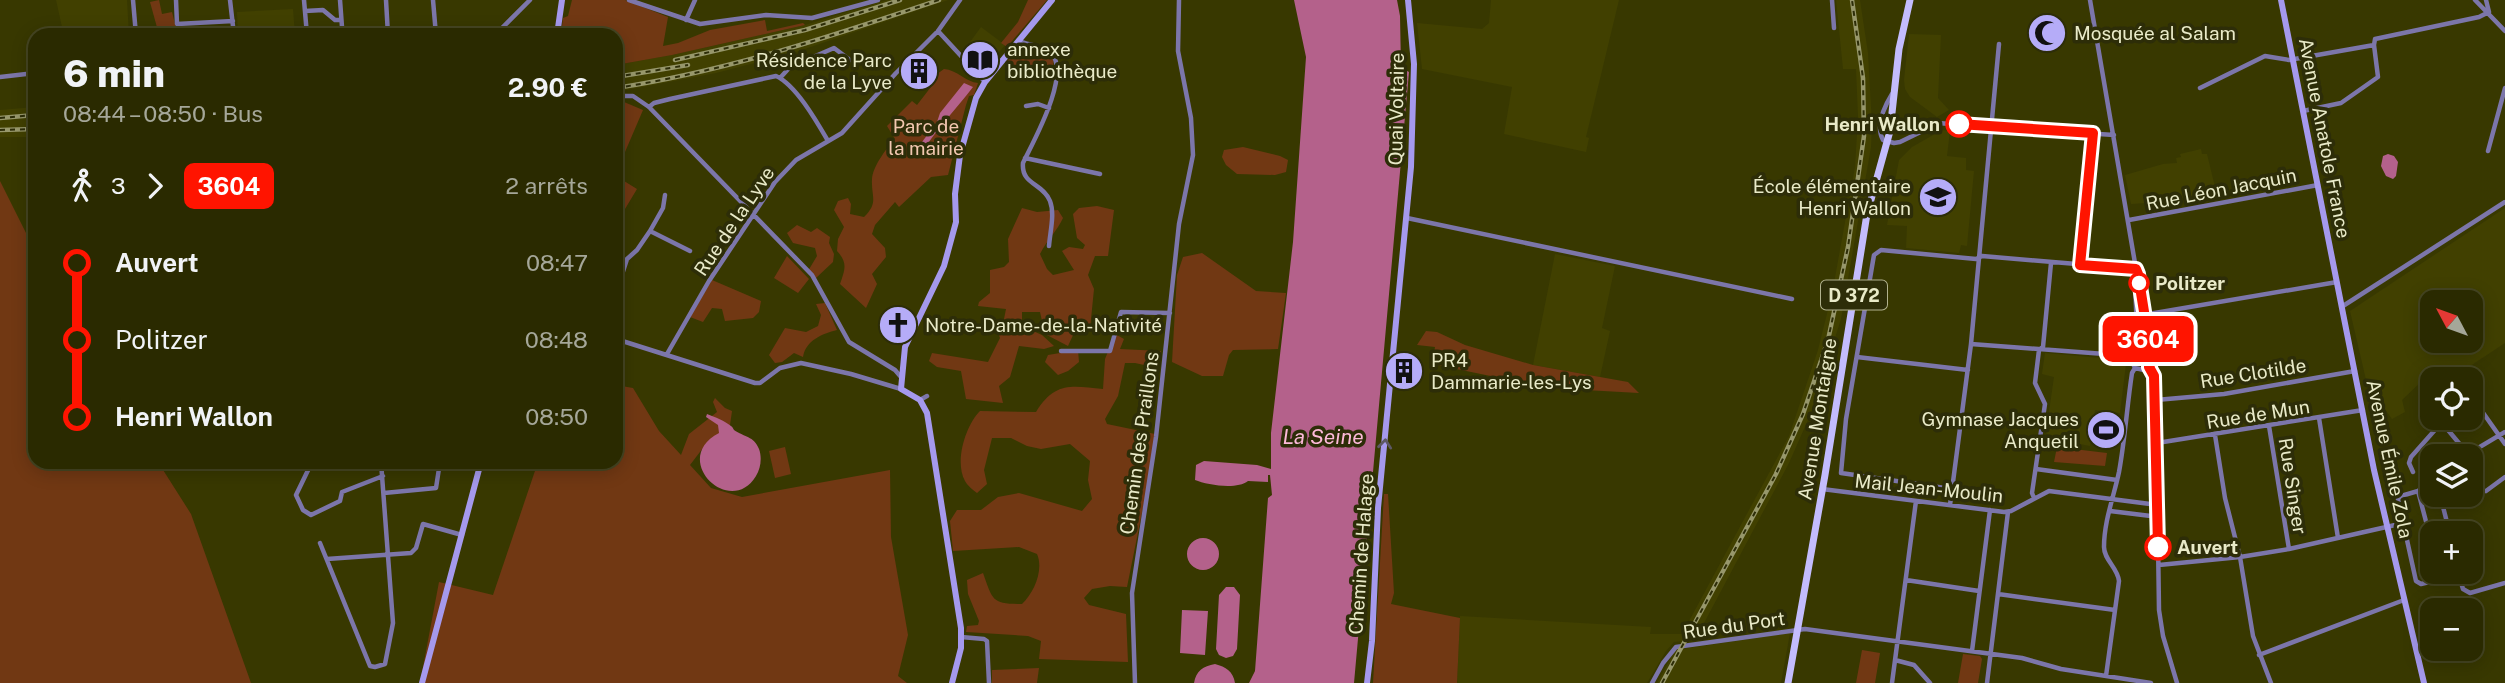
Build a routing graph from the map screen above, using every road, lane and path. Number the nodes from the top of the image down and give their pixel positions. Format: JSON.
{"nodes":[{"id":1,"x":133,"y":0,"type":"edge"},
{"id":2,"x":176,"y":0,"type":"edge"},
{"id":3,"x":230,"y":0,"type":"edge"},
{"id":4,"x":304,"y":0,"type":"edge"},
{"id":5,"x":340,"y":0,"type":"edge"},
{"id":6,"x":386,"y":0,"type":"edge"},
{"id":7,"x":433,"y":0,"type":"edge"},
{"id":8,"x":530,"y":0,"type":"edge"},
{"id":9,"x":536,"y":0,"type":"edge"},
{"id":10,"x":556,"y":0,"type":"edge"},
{"id":11,"x":562,"y":0,"type":"edge"},
{"id":12,"x":629,"y":0,"type":"edge"},
{"id":13,"x":695,"y":0,"type":"edge"},
{"id":14,"x":878,"y":0,"type":"edge"},
{"id":15,"x":960,"y":0,"type":"edge"},
{"id":16,"x":1178,"y":0,"type":"edge"},
{"id":17,"x":1408,"y":0,"type":"edge"},
{"id":18,"x":1832,"y":0,"type":"edge"},
{"id":19,"x":1910,"y":0,"type":"edge"},
{"id":20,"x":2090,"y":0,"type":"edge"},
{"id":21,"x":2281,"y":0,"type":"edge"},
{"id":22,"x":2476,"y":0,"type":"edge"},
{"id":23,"x":522,"y":2,"type":"edge"},
{"id":24,"x":1052,"y":2,"type":"edge"},
{"id":25,"x":2484,"y":2,"type":"edge"},
{"id":26,"x":561,"y":9,"type":"junction"},
{"id":27,"x":305,"y":11,"type":"junction"},
{"id":28,"x":2487,"y":13,"type":"junction"},
{"id":29,"x":341,"y":20,"type":"junction"},
{"id":30,"x":686,"y":20,"type":"junction"},
{"id":31,"x":233,"y":21,"type":"junction"},
{"id":32,"x":135,"y":28,"type":"edge"},
{"id":33,"x":234,"y":28,"type":"edge"},
{"id":34,"x":306,"y":28,"type":"edge"},
{"id":35,"x":343,"y":28,"type":"edge"},
{"id":36,"x":388,"y":28,"type":"edge"},
{"id":37,"x":435,"y":28,"type":"edge"},
{"id":38,"x":501,"y":28,"type":"edge"},
{"id":39,"x":558,"y":28,"type":"edge"},
{"id":40,"x":1834,"y":28,"type":"dead end"},
{"id":41,"x":938,"y":31,"type":"junction"},
{"id":42,"x":2505,"y":32,"type":"edge"},
{"id":43,"x":1019,"y":41,"type":"junction"},
{"id":44,"x":1999,"y":44,"type":"dead end"},
{"id":45,"x":2374,"y":45,"type":"junction"},
{"id":46,"x":2293,"y":59,"type":"junction"},
{"id":47,"x":850,"y":60,"type":"dead end"},
{"id":48,"x":28,"y":74,"type":"edge"},
{"id":49,"x":0,"y":77,"type":"edge"},
{"id":50,"x":780,"y":78,"type":"junction"},
{"id":51,"x":985,"y":82,"type":"junction"},
{"id":52,"x":2200,"y":88,"type":"dead end"},
{"id":53,"x":2505,"y":88,"type":"edge"},
{"id":54,"x":1895,"y":89,"type":"junction"},
{"id":55,"x":623,"y":96,"type":"edge"},
{"id":56,"x":1026,"y":106,"type":"dead end"},
{"id":57,"x":649,"y":107,"type":"junction"},
{"id":58,"x":1049,"y":107,"type":"junction"},
{"id":59,"x":2303,"y":111,"type":"junction"},
{"id":60,"x":1892,"y":120,"type":"junction"},
{"id":61,"x":1940,"y":123,"type":"junction"},
{"id":62,"x":1992,"y":126,"type":"junction"},
{"id":63,"x":2093,"y":133,"type":"junction"},
{"id":64,"x":2114,"y":135,"type":"junction"},
{"id":65,"x":828,"y":141,"type":"junction"},
{"id":66,"x":1888,"y":142,"type":"junction"},
{"id":67,"x":2488,"y":151,"type":"dead end"},
{"id":68,"x":1025,"y":158,"type":"junction"},
{"id":69,"x":1100,"y":174,"type":"dead end"},
{"id":70,"x":2318,"y":185,"type":"junction"},
{"id":71,"x":665,"y":195,"type":"dead end"},
{"id":72,"x":2505,"y":202,"type":"edge"},
{"id":73,"x":752,"y":214,"type":"junction"},
{"id":74,"x":1407,"y":218,"type":"junction"},
{"id":75,"x":2129,"y":220,"type":"junction"},
{"id":76,"x":650,"y":231,"type":"junction"},
{"id":77,"x":1049,"y":246,"type":"dead end"},
{"id":78,"x":690,"y":251,"type":"dead end"},
{"id":79,"x":1979,"y":258,"type":"junction"},
{"id":80,"x":2051,"y":263,"type":"junction"},
{"id":81,"x":2080,"y":265,"type":"junction"},
{"id":82,"x":623,"y":269,"type":"edge"},
{"id":83,"x":2136,"y":271,"type":"junction"},
{"id":84,"x":2337,"y":282,"type":"junction"},
{"id":85,"x":1792,"y":299,"type":"dead end"},
{"id":86,"x":2343,"y":306,"type":"junction"},
{"id":87,"x":1170,"y":313,"type":"junction"},
{"id":88,"x":2143,"y":313,"type":"junction"},
{"id":89,"x":2137,"y":316,"type":"junction"},
{"id":90,"x":623,"y":341,"type":"edge"},
{"id":91,"x":1971,"y":344,"type":"junction"},
{"id":92,"x":2039,"y":350,"type":"junction"},
{"id":93,"x":2148,"y":350,"type":"junction"},
{"id":94,"x":1061,"y":351,"type":"dead end"},
{"id":95,"x":2134,"y":351,"type":"junction"},
{"id":96,"x":667,"y":354,"type":"junction"},
{"id":97,"x":2131,"y":356,"type":"junction"},
{"id":98,"x":1857,"y":357,"type":"junction"},
{"id":99,"x":2149,"y":367,"type":"junction"},
{"id":100,"x":2135,"y":368,"type":"junction"},
{"id":101,"x":1968,"y":370,"type":"junction"},
{"id":102,"x":2355,"y":371,"type":"junction"},
{"id":103,"x":901,"y":377,"type":"junction"},
{"id":104,"x":901,"y":389,"type":"junction"},
{"id":105,"x":2156,"y":400,"type":"junction"},
{"id":106,"x":2363,"y":410,"type":"junction"},
{"id":107,"x":2483,"y":413,"type":"edge"},
{"id":108,"x":2319,"y":418,"type":"junction"},
{"id":109,"x":2269,"y":426,"type":"junction"},
{"id":110,"x":2432,"y":430,"type":"edge"},
{"id":111,"x":2505,"y":432,"type":"edge"},
{"id":112,"x":2215,"y":435,"type":"junction"},
{"id":113,"x":2499,"y":435,"type":"junction"},
{"id":114,"x":2157,"y":443,"type":"junction"},
{"id":115,"x":2505,"y":444,"type":"edge"},
{"id":116,"x":2483,"y":445,"type":"edge"},
{"id":117,"x":309,"y":469,"type":"edge"},
{"id":118,"x":382,"y":469,"type":"edge"},
{"id":119,"x":439,"y":469,"type":"edge"},
{"id":120,"x":479,"y":469,"type":"edge"},
{"id":121,"x":2036,"y":469,"type":"junction"},
{"id":122,"x":2413,"y":472,"type":"dead end"},
{"id":123,"x":383,"y":476,"type":"junction"},
{"id":124,"x":2505,"y":477,"type":"edge"},
{"id":125,"x":2117,"y":480,"type":"junction"},
{"id":126,"x":2034,"y":485,"type":"junction"},
{"id":127,"x":1822,"y":489,"type":"junction"},
{"id":128,"x":1952,"y":489,"type":"junction"},
{"id":129,"x":2418,"y":491,"type":"joint"},
{"id":130,"x":2486,"y":491,"type":"dead end"},
{"id":131,"x":384,"y":493,"type":"junction"},
{"id":132,"x":2042,"y":495,"type":"junction"},
{"id":133,"x":2034,"y":499,"type":"junction"},
{"id":134,"x":2112,"y":499,"type":"junction"},
{"id":135,"x":1916,"y":501,"type":"junction"},
{"id":136,"x":2158,"y":505,"type":"junction"},
{"id":137,"x":1950,"y":506,"type":"junction"},
{"id":138,"x":1990,"y":510,"type":"junction"},
{"id":139,"x":2110,"y":511,"type":"junction"},
{"id":140,"x":2008,"y":512,"type":"junction"},
{"id":141,"x":2159,"y":517,"type":"junction"},
{"id":142,"x":2426,"y":521,"type":"edge"},
{"id":143,"x":2404,"y":523,"type":"junction"},
{"id":144,"x":2387,"y":527,"type":"junction"},
{"id":145,"x":462,"y":535,"type":"junction"},
{"id":146,"x":2338,"y":538,"type":"junction"},
{"id":147,"x":320,"y":543,"type":"dead end"},
{"id":148,"x":2289,"y":549,"type":"junction"},
{"id":149,"x":388,"y":555,"type":"junction"},
{"id":150,"x":2240,"y":557,"type":"junction"},
{"id":151,"x":327,"y":559,"type":"junction"},
{"id":152,"x":2159,"y":565,"type":"junction"},
{"id":153,"x":1906,"y":580,"type":"junction"},
{"id":154,"x":2420,"y":583,"type":"edge"},
{"id":155,"x":2505,"y":583,"type":"edge"},
{"id":156,"x":2462,"y":584,"type":"edge"},
{"id":157,"x":1979,"y":591,"type":"junction"},
{"id":158,"x":1998,"y":594,"type":"junction"},
{"id":159,"x":2404,"y":600,"type":"junction"},
{"id":160,"x":2115,"y":610,"type":"junction"},
{"id":161,"x":1798,"y":630,"type":"junction"},
{"id":162,"x":961,"y":637,"type":"junction"},
{"id":163,"x":1897,"y":642,"type":"junction"},
{"id":164,"x":1972,"y":651,"type":"junction"},
{"id":165,"x":1991,"y":653,"type":"junction"},
{"id":166,"x":2259,"y":655,"type":"junction"},
{"id":167,"x":1895,"y":660,"type":"junction"},
{"id":168,"x":2106,"y":676,"type":"junction"},
{"id":169,"x":422,"y":683,"type":"edge"},
{"id":170,"x":952,"y":683,"type":"edge"},
{"id":171,"x":989,"y":683,"type":"edge"},
{"id":172,"x":1135,"y":683,"type":"edge"},
{"id":173,"x":1367,"y":683,"type":"edge"},
{"id":174,"x":1652,"y":683,"type":"edge"},
{"id":175,"x":1788,"y":683,"type":"edge"},
{"id":176,"x":1892,"y":683,"type":"edge"},
{"id":177,"x":1930,"y":683,"type":"edge"},
{"id":178,"x":1987,"y":683,"type":"edge"},
{"id":179,"x":2151,"y":683,"type":"edge"},
{"id":180,"x":2177,"y":683,"type":"edge"},
{"id":181,"x":2271,"y":683,"type":"edge"},
{"id":182,"x":2424,"y":683,"type":"edge"}],
"edges":[{"from":1,"to":32,"type":"street"},
{"from":2,"to":31,"type":"street"},
{"from":3,"to":31,"type":"street"},
{"from":4,"to":27,"type":"street"},
{"from":5,"to":29,"type":"street"},
{"from":6,"to":36,"type":"street"},
{"from":7,"to":37,"type":"street"},
{"from":8,"to":23,"type":"street"},
{"from":9,"to":23,"type":"street"},
{"from":10,"to":26,"type":"street"},
{"from":11,"to":26,"type":"street"},
{"from":12,"to":30,"type":"street"},
{"from":13,"to":30,"type":"street"},
{"from":14,"to":30,"type":"street"},
{"from":15,"to":41,"type":"street","name":"Rue de la Lyve"},
{"from":16,"to":87,"type":"street","name":"Chemin des Praillons"},
{"from":17,"to":74,"type":"street","name":"Quai Voltaire"},
{"from":18,"to":40,"type":"street"},
{"from":19,"to":54,"type":"main road","number":"D 372"},
{"from":20,"to":64,"type":"street"},
{"from":21,"to":46,"type":"street","name":"Avenue Anatole France"},
{"from":22,"to":25,"type":"street"},
{"from":23,"to":38,"type":"street"},
{"from":24,"to":43,"type":"street"},
{"from":25,"to":28,"type":"street"},
{"from":26,"to":39,"type":"street"},
{"from":27,"to":29,"type":"street"},
{"from":27,"to":34,"type":"street"},
{"from":28,"to":42,"type":"street"},
{"from":28,"to":45,"type":"street"},
{"from":29,"to":35,"type":"street"},
{"from":31,"to":33,"type":"street"},
{"from":41,"to":51,"type":"street"},
{"from":41,"to":65,"type":"street","name":"Rue de la Lyve"},
{"from":43,"to":51,"type":"street"},
{"from":43,"to":58,"type":"street"},
{"from":44,"to":62,"type":"street"},
{"from":45,"to":46,"type":"street"},
{"from":45,"to":59,"type":"street"},
{"from":46,"to":52,"type":"street"},
{"from":46,"to":59,"type":"street","name":"Avenue Anatole France"},
{"from":47,"to":50,"type":"street"},
{"from":48,"to":49,"type":"street"},
{"from":50,"to":57,"type":"street"},
{"from":50,"to":65,"type":"street"},
{"from":51,"to":103,"type":"street"},
{"from":53,"to":67,"type":"street"},
{"from":54,"to":60,"type":"main road","number":"D 372"},
{"from":54,"to":66,"type":"street"},
{"from":55,"to":57,"type":"street"},
{"from":56,"to":58,"type":"street"},
{"from":57,"to":73,"type":"street"},
{"from":58,"to":68,"type":"street"},
{"from":59,"to":70,"type":"street","name":"Avenue Anatole France"},
{"from":60,"to":61,"type":"street"},
{"from":60,"to":66,"type":"main road","name":"Avenue Montaigne","number":"D 372"},
{"from":61,"to":62,"type":"street"},
{"from":61,"to":66,"type":"street"},
{"from":62,"to":63,"type":"street"},
{"from":62,"to":79,"type":"street"},
{"from":63,"to":64,"type":"street"},
{"from":63,"to":81,"type":"street"},
{"from":64,"to":75,"type":"street"},
{"from":65,"to":73,"type":"street","name":"Rue de la Lyve"},
{"from":66,"to":127,"type":"main road","name":"Avenue Montaigne","number":"D 372"},
{"from":68,"to":69,"type":"street"},
{"from":68,"to":77,"type":"street"},
{"from":70,"to":75,"type":"street","name":"Rue Léon Jacquin"},
{"from":70,"to":84,"type":"street","name":"Avenue Anatole France"},
{"from":71,"to":76,"type":"street"},
{"from":72,"to":86,"type":"street"},
{"from":73,"to":96,"type":"street","name":"Rue de la Lyve"},
{"from":73,"to":103,"type":"street"},
{"from":74,"to":85,"type":"street"},
{"from":173,"to":74,"type":"street","name":"Chemin de Halage","one_way":true},
{"from":75,"to":83,"type":"street"},
{"from":76,"to":78,"type":"street"},
{"from":76,"to":82,"type":"street"},
{"from":79,"to":80,"type":"street"},
{"from":79,"to":91,"type":"street"},
{"from":79,"to":98,"type":"street"},
{"from":80,"to":81,"type":"street"},
{"from":80,"to":92,"type":"street"},
{"from":81,"to":83,"type":"street"},
{"from":83,"to":88,"type":"street"},
{"from":83,"to":89,"type":"street"},
{"from":84,"to":86,"type":"street","name":"Avenue Émile Zola"},
{"from":84,"to":88,"type":"street"},
{"from":86,"to":102,"type":"street","name":"Avenue Émile Zola"},
{"from":87,"to":94,"type":"street"},
{"from":87,"to":172,"type":"street","name":"Chemin des Praillons"},
{"from":88,"to":89,"type":"street"},
{"from":88,"to":93,"type":"street"},
{"from":89,"to":95,"type":"street"},
{"from":90,"to":96,"type":"street"},
{"from":91,"to":92,"type":"street"},
{"from":91,"to":101,"type":"street"},
{"from":92,"to":97,"type":"street"},
{"from":92,"to":121,"type":"street"},
{"from":93,"to":95,"type":"street"},
{"from":93,"to":99,"type":"street"},
{"from":95,"to":97,"type":"street"},
{"from":96,"to":104,"type":"street"},
{"from":97,"to":100,"type":"street"},
{"from":98,"to":101,"type":"street"},
{"from":98,"to":128,"type":"street","name":"Mail Jean-Moulin"},
{"from":99,"to":100,"type":"street"},
{"from":99,"to":105,"type":"street"},
{"from":100,"to":125,"type":"street"},
{"from":101,"to":128,"type":"street"},
{"from":102,"to":105,"type":"street","name":"Rue Clotilde"},
{"from":102,"to":106,"type":"street","name":"Avenue Émile Zola"},
{"from":103,"to":104,"type":"street"},
{"from":104,"to":162,"type":"street"},
{"from":105,"to":114,"type":"street"},
{"from":106,"to":108,"type":"street","name":"Rue de Mun"},
{"from":106,"to":144,"type":"street","name":"Avenue Émile Zola"},
{"from":107,"to":113,"type":"street"},
{"from":108,"to":109,"type":"street","name":"Rue de Mun"},
{"from":108,"to":146,"type":"street"},
{"from":109,"to":112,"type":"street","name":"Rue de Mun"},
{"from":109,"to":148,"type":"street","name":"Rue Singer"},
{"from":110,"to":122,"type":"street"},
{"from":111,"to":113,"type":"street"},
{"from":112,"to":114,"type":"street","name":"Rue de Mun"},
{"from":112,"to":150,"type":"street"},
{"from":113,"to":115,"type":"street"},
{"from":113,"to":116,"type":"street"},
{"from":114,"to":136,"type":"street"},
{"from":117,"to":123,"type":"street"},
{"from":118,"to":123,"type":"street"},
{"from":119,"to":131,"type":"street"},
{"from":120,"to":145,"type":"street"},
{"from":121,"to":125,"type":"street"},
{"from":121,"to":126,"type":"street"},
{"from":123,"to":131,"type":"street"},
{"from":124,"to":130,"type":"street"},
{"from":125,"to":134,"type":"street"},
{"from":126,"to":132,"type":"street"},
{"from":126,"to":133,"type":"street"},
{"from":127,"to":135,"type":"street","name":"Mail Jean-Moulin"},
{"from":127,"to":161,"type":"main road","name":"Avenue Montaigne","number":"D 372"},
{"from":128,"to":137,"type":"street"},
{"from":129,"to":142,"type":"street"},
{"from":129,"to":143,"type":"street"},
{"from":131,"to":149,"type":"street"},
{"from":132,"to":133,"type":"street","name":"Mail Jean-Moulin"},
{"from":132,"to":134,"type":"street","name":"Mail Jean-Moulin"},
{"from":133,"to":140,"type":"street","name":"Mail Jean-Moulin"},
{"from":134,"to":136,"type":"street","name":"Mail Jean-Moulin"},
{"from":134,"to":139,"type":"street"},
{"from":135,"to":137,"type":"street","name":"Mail Jean-Moulin"},
{"from":135,"to":153,"type":"street"},
{"from":136,"to":141,"type":"street"},
{"from":137,"to":138,"type":"street","name":"Mail Jean-Moulin"},
{"from":138,"to":140,"type":"street","name":"Mail Jean-Moulin"},
{"from":138,"to":157,"type":"street"},
{"from":139,"to":141,"type":"street"},
{"from":139,"to":160,"type":"street"},
{"from":140,"to":158,"type":"street"},
{"from":141,"to":152,"type":"street"},
{"from":143,"to":144,"type":"street"},
{"from":143,"to":154,"type":"street"},
{"from":144,"to":146,"type":"street"},
{"from":144,"to":159,"type":"street","name":"Avenue Émile Zola"},
{"from":145,"to":149,"type":"street"},
{"from":145,"to":169,"type":"street"},
{"from":146,"to":148,"type":"street"},
{"from":147,"to":151,"type":"street"},
{"from":148,"to":150,"type":"street"},
{"from":149,"to":151,"type":"street"},
{"from":149,"to":151,"type":"street"},
{"from":150,"to":152,"type":"street"},
{"from":150,"to":166,"type":"street"},
{"from":152,"to":180,"type":"street"},
{"from":153,"to":157,"type":"street"},
{"from":153,"to":163,"type":"street"},
{"from":155,"to":156,"type":"street"},
{"from":157,"to":164,"type":"street"},
{"from":158,"to":160,"type":"street"},
{"from":158,"to":165,"type":"street"},
{"from":159,"to":166,"type":"street"},
{"from":159,"to":182,"type":"street","name":"Avenue Émile Zola"},
{"from":160,"to":168,"type":"street"},
{"from":161,"to":163,"type":"street","name":"Rue du Port"},
{"from":161,"to":174,"type":"street","name":"Rue du Port"},
{"from":161,"to":175,"type":"main road","name":"Avenue Montaigne","number":"D 372"},
{"from":162,"to":170,"type":"street"},
{"from":162,"to":171,"type":"street"},
{"from":163,"to":164,"type":"street","name":"Rue du Port"},
{"from":163,"to":167,"type":"street"},
{"from":164,"to":165,"type":"street","name":"Rue du Port"},
{"from":165,"to":168,"type":"street","name":"Rue du Port"},
{"from":165,"to":178,"type":"street"},
{"from":166,"to":181,"type":"street"},
{"from":167,"to":176,"type":"street"},
{"from":167,"to":177,"type":"street"},
{"from":168,"to":179,"type":"street","name":"Rue du Port"}]}
